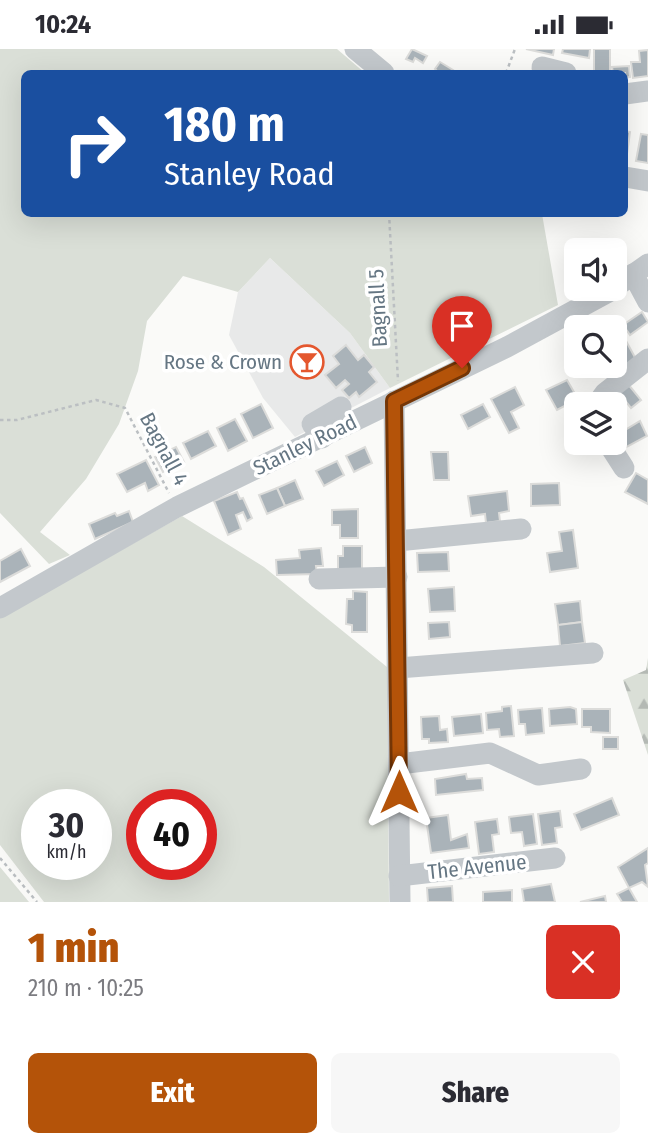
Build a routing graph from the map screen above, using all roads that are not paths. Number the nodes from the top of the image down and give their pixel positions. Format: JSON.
{"nodes":[{"id":1,"x":355,"y":49,"type":"edge"},
{"id":2,"x":542,"y":67,"type":"dead end"},
{"id":3,"x":380,"y":70,"type":"edge"},
{"id":4,"x":554,"y":70,"type":"edge"},
{"id":5,"x":648,"y":91,"type":"edge"},
{"id":6,"x":628,"y":94,"type":"edge"},
{"id":7,"x":628,"y":178,"type":"edge"},
{"id":8,"x":648,"y":181,"type":"edge"},
{"id":9,"x":641,"y":269,"type":"edge"},
{"id":10,"x":590,"y":301,"type":"edge"},
{"id":11,"x":648,"y":302,"type":"edge"},
{"id":12,"x":648,"y":359,"type":"edge"},
{"id":13,"x":606,"y":392,"type":"edge"},
{"id":14,"x":394,"y":401,"type":"junction"},
{"id":15,"x":341,"y":407,"type":"dead end"},
{"id":16,"x":322,"y":438,"type":"junction"},
{"id":17,"x":616,"y":455,"type":"edge"},
{"id":18,"x":624,"y":468,"type":"dead end"},
{"id":19,"x":521,"y":529,"type":"dead end"},
{"id":20,"x":397,"y":541,"type":"junction"},
{"id":21,"x":397,"y":577,"type":"junction"},
{"id":22,"x":319,"y":579,"type":"dead end"},
{"id":23,"x":0,"y":608,"type":"edge"},
{"id":24,"x":593,"y":653,"type":"dead end"},
{"id":25,"x":398,"y":668,"type":"junction"},
{"id":26,"x":399,"y":764,"type":"junction"},
{"id":27,"x":581,"y":769,"type":"dead end"},
{"id":28,"x":555,"y":858,"type":"dead end"},
{"id":29,"x":399,"y":876,"type":"junction"},
{"id":30,"x":400,"y":902,"type":"edge"}],
"edges":[{"from":1,"to":3,"type":"street"},
{"from":2,"to":4,"type":"street"},
{"from":5,"to":6,"type":"street"},
{"from":7,"to":8,"type":"street"},
{"from":9,"to":11,"type":"street"},
{"from":10,"to":14,"type":"street","name":"Stanley Road"},
{"from":12,"to":13,"type":"street"},
{"from":14,"to":16,"type":"street","name":"Stanley Road"},
{"from":14,"to":20,"type":"street"},
{"from":15,"to":16,"type":"street"},
{"from":16,"to":23,"type":"street","name":"Stanley Road"},
{"from":17,"to":18,"type":"street"},
{"from":19,"to":20,"type":"street"},
{"from":20,"to":21,"type":"street"},
{"from":21,"to":22,"type":"street"},
{"from":21,"to":25,"type":"street"},
{"from":24,"to":25,"type":"street"},
{"from":25,"to":26,"type":"street"},
{"from":26,"to":27,"type":"street"},
{"from":26,"to":29,"type":"street"},
{"from":28,"to":29,"type":"street","name":"The Avenue"},
{"from":29,"to":30,"type":"street"}]}
